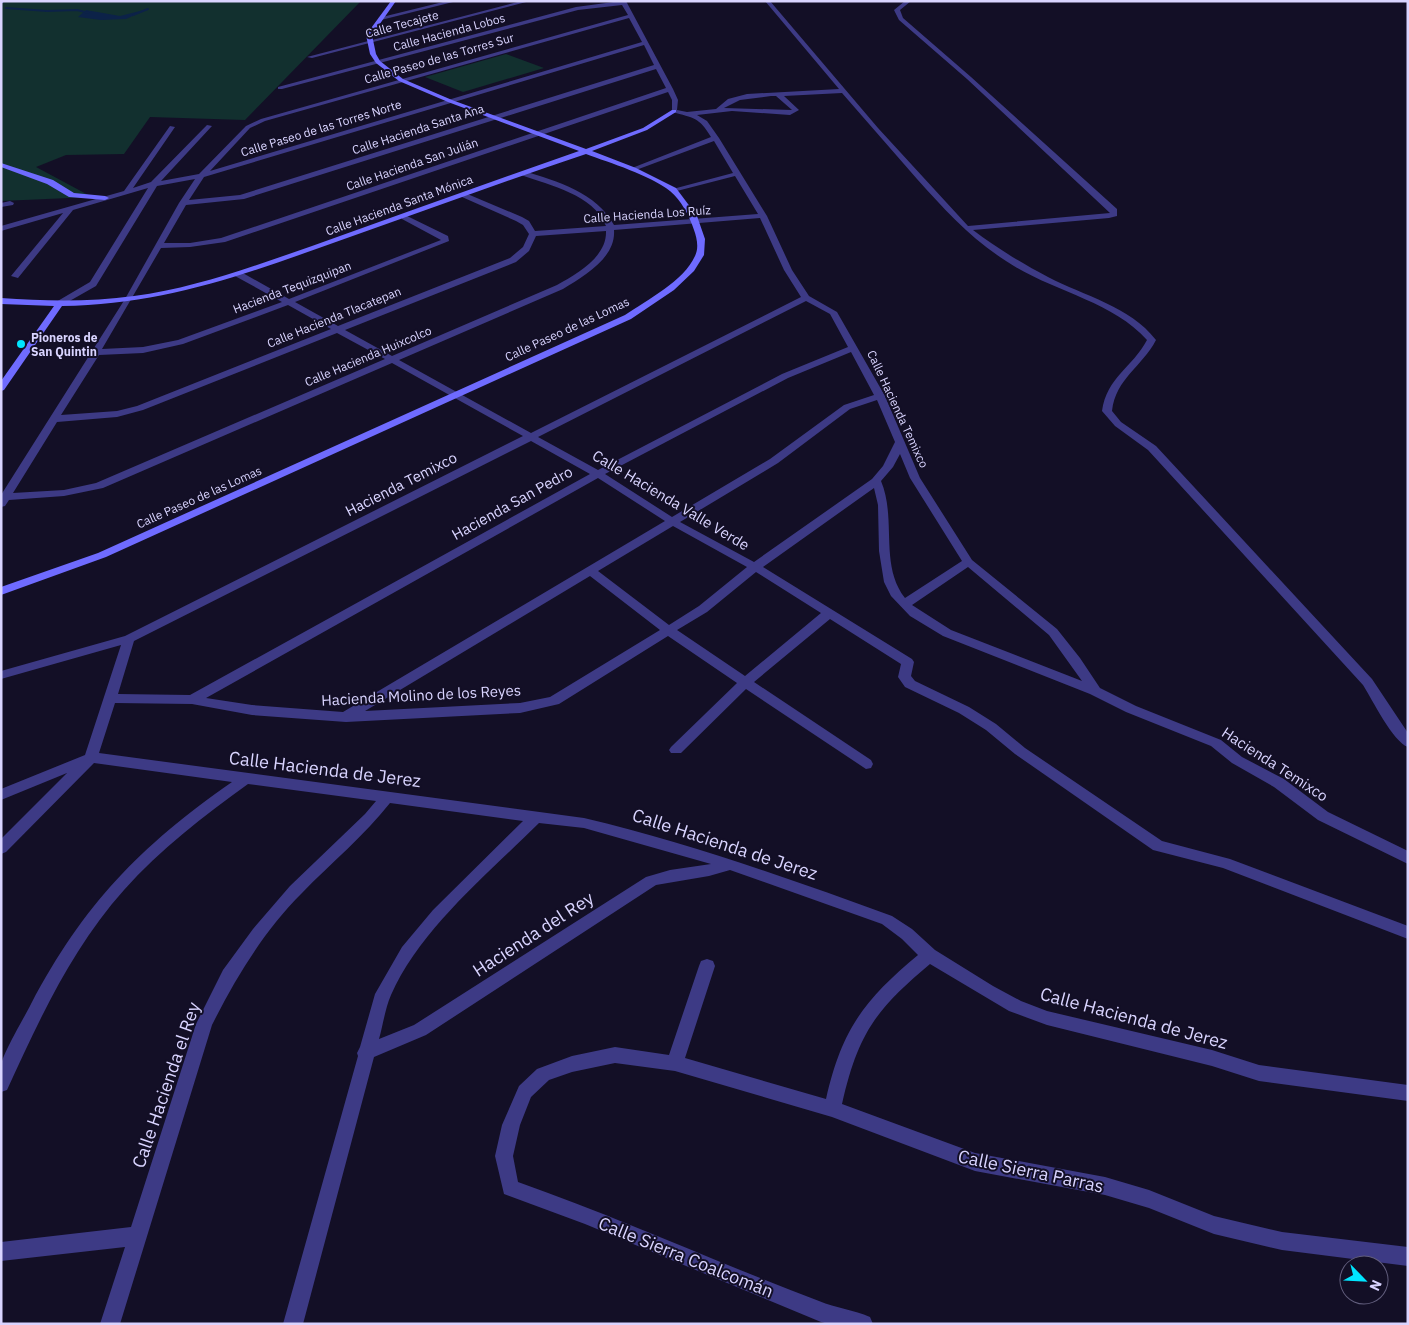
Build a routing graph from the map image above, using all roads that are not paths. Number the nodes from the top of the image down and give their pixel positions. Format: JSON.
{"nodes":[{"id":1,"x":394,"y":1,"type":"edge"},
{"id":2,"x":456,"y":1,"type":"edge"},
{"id":3,"x":528,"y":1,"type":"edge"},
{"id":4,"x":767,"y":1,"type":"edge"},
{"id":5,"x":909,"y":1,"type":"edge"},
{"id":6,"x":623,"y":2,"type":"edge"},
{"id":7,"x":630,"y":16,"type":"junction"},
{"id":8,"x":381,"y":18,"type":"junction"},
{"id":9,"x":370,"y":43,"type":"junction"},
{"id":10,"x":645,"y":43,"type":"junction"},
{"id":11,"x":310,"y":57,"type":"dead end"},
{"id":12,"x":378,"y":62,"type":"junction"},
{"id":13,"x":658,"y":66,"type":"junction"},
{"id":14,"x":401,"y":80,"type":"junction"},
{"id":15,"x":280,"y":88,"type":"dead end"},
{"id":16,"x":670,"y":89,"type":"junction"},
{"id":17,"x":844,"y":91,"type":"junction"},
{"id":18,"x":778,"y":94,"type":"junction"},
{"id":19,"x":450,"y":101,"type":"junction"},
{"id":20,"x":719,"y":109,"type":"junction"},
{"id":21,"x":674,"y":111,"type":"junction"},
{"id":22,"x":686,"y":114,"type":"junction"},
{"id":23,"x":493,"y":117,"type":"junction"},
{"id":24,"x":210,"y":126,"type":"dead end"},
{"id":25,"x":172,"y":127,"type":"dead end"},
{"id":26,"x":538,"y":133,"type":"junction"},
{"id":27,"x":716,"y":138,"type":"junction"},
{"id":28,"x":585,"y":151,"type":"junction"},
{"id":29,"x":1,"y":165,"type":"edge"},
{"id":30,"x":634,"y":169,"type":"junction"},
{"id":31,"x":524,"y":174,"type":"junction"},
{"id":32,"x":736,"y":174,"type":"junction"},
{"id":33,"x":201,"y":176,"type":"junction"},
{"id":34,"x":154,"y":184,"type":"junction"},
{"id":35,"x":673,"y":190,"type":"junction"},
{"id":36,"x":127,"y":191,"type":"junction"},
{"id":37,"x":465,"y":195,"type":"junction"},
{"id":38,"x":105,"y":198,"type":"junction"},
{"id":39,"x":10,"y":202,"type":"dead end"},
{"id":40,"x":183,"y":203,"type":"junction"},
{"id":41,"x":1,"y":205,"type":"edge"},
{"id":42,"x":72,"y":208,"type":"junction"},
{"id":43,"x":763,"y":216,"type":"junction"},
{"id":44,"x":405,"y":217,"type":"junction"},
{"id":45,"x":695,"y":222,"type":"junction"},
{"id":46,"x":612,"y":227,"type":"junction"},
{"id":47,"x":966,"y":228,"type":"junction"},
{"id":48,"x":1,"y":229,"type":"edge"},
{"id":49,"x":533,"y":234,"type":"junction"},
{"id":50,"x":159,"y":246,"type":"junction"},
{"id":51,"x":238,"y":274,"type":"junction"},
{"id":52,"x":15,"y":276,"type":"dead end"},
{"id":53,"x":806,"y":298,"type":"junction"},
{"id":54,"x":129,"y":299,"type":"junction"},
{"id":55,"x":1,"y":301,"type":"edge"},
{"id":56,"x":289,"y":302,"type":"junction"},
{"id":57,"x":59,"y":304,"type":"junction"},
{"id":58,"x":338,"y":329,"type":"junction"},
{"id":59,"x":854,"y":348,"type":"junction"},
{"id":60,"x":96,"y":352,"type":"junction"},
{"id":61,"x":392,"y":359,"type":"junction"},
{"id":62,"x":1,"y":388,"type":"edge"},
{"id":63,"x":458,"y":395,"type":"junction"},
{"id":64,"x":880,"y":396,"type":"junction"},
{"id":65,"x":53,"y":419,"type":"junction"},
{"id":66,"x":530,"y":437,"type":"junction"},
{"id":67,"x":900,"y":442,"type":"junction"},
{"id":68,"x":598,"y":474,"type":"junction"},
{"id":69,"x":876,"y":481,"type":"junction"},
{"id":70,"x":4,"y":500,"type":"edge"},
{"id":71,"x":673,"y":522,"type":"junction"},
{"id":72,"x":968,"y":562,"type":"junction"},
{"id":73,"x":755,"y":567,"type":"junction"},
{"id":74,"x":591,"y":571,"type":"junction"},
{"id":75,"x":1,"y":591,"type":"edge"},
{"id":76,"x":905,"y":604,"type":"junction"},
{"id":77,"x":829,"y":613,"type":"junction"},
{"id":78,"x":668,"y":630,"type":"junction"},
{"id":79,"x":129,"y":639,"type":"junction"},
{"id":80,"x":1,"y":675,"type":"edge"},
{"id":81,"x":746,"y":682,"type":"junction"},
{"id":82,"x":1095,"y":691,"type":"junction"},
{"id":83,"x":111,"y":698,"type":"junction"},
{"id":84,"x":192,"y":700,"type":"junction"},
{"id":85,"x":346,"y":717,"type":"junction"},
{"id":86,"x":1408,"y":742,"type":"edge"},
{"id":87,"x":676,"y":750,"type":"dead end"},
{"id":88,"x":91,"y":758,"type":"junction"},
{"id":89,"x":866,"y":764,"type":"dead end"},
{"id":90,"x":246,"y":779,"type":"junction"},
{"id":91,"x":1,"y":795,"type":"edge"},
{"id":92,"x":387,"y":797,"type":"junction"},
{"id":93,"x":536,"y":817,"type":"junction"},
{"id":94,"x":1,"y":848,"type":"edge"},
{"id":95,"x":1408,"y":858,"type":"edge"},
{"id":96,"x":728,"y":865,"type":"junction"},
{"id":97,"x":1408,"y":933,"type":"edge"},
{"id":98,"x":929,"y":955,"type":"junction"},
{"id":99,"x":707,"y":966,"type":"dead end"},
{"id":100,"x":365,"y":1054,"type":"junction"},
{"id":101,"x":675,"y":1063,"type":"junction"},
{"id":102,"x":1,"y":1084,"type":"edge"},
{"id":103,"x":1408,"y":1093,"type":"edge"},
{"id":104,"x":832,"y":1109,"type":"junction"},
{"id":105,"x":510,"y":1188,"type":"joint"},
{"id":106,"x":136,"y":1236,"type":"junction"},
{"id":107,"x":1,"y":1252,"type":"edge"},
{"id":108,"x":1408,"y":1257,"type":"edge"},
{"id":109,"x":110,"y":1324,"type":"edge"},
{"id":110,"x":293,"y":1324,"type":"edge"},
{"id":111,"x":863,"y":1324,"type":"edge"}],
"edges":[{"from":1,"to":8,"type":"main road"},
{"from":2,"to":8,"type":"street"},
{"from":3,"to":9,"type":"street","name":"Calle Tecajete"},
{"from":4,"to":17,"type":"street"},
{"from":5,"to":47,"type":"street"},
{"from":6,"to":7,"type":"street"},
{"from":6,"to":12,"type":"street","name":"Calle Hacienda Lobos"},
{"from":7,"to":10,"type":"street"},
{"from":7,"to":14,"type":"street","name":"Calle Paseo de las Torres Sur"},
{"from":8,"to":9,"type":"main road"},
{"from":9,"to":11,"type":"street","name":"Calle Tecajete"},
{"from":9,"to":12,"type":"main road","name":"Calle Paseo de las Lomas"},
{"from":10,"to":13,"type":"street"},
{"from":10,"to":19,"type":"street","name":"Calle Paseo de las Torres Norte"},
{"from":12,"to":14,"type":"main road","name":"Calle Paseo de las Lomas"},
{"from":12,"to":15,"type":"street","name":"Calle Hacienda Lobos"},
{"from":13,"to":16,"type":"street"},
{"from":13,"to":23,"type":"street","name":"Calle Hacienda Santa Ana"},
{"from":14,"to":19,"type":"main road","name":"Calle Paseo de las Lomas"},
{"from":14,"to":33,"type":"street","name":"Calle Paseo de las Torres Sur"},
{"from":16,"to":21,"type":"street"},
{"from":16,"to":26,"type":"street","name":"Calle Hacienda San Julián"},
{"from":17,"to":18,"type":"street"},
{"from":17,"to":47,"type":"street"},
{"from":18,"to":20,"type":"street"},
{"from":18,"to":20,"type":"street"},
{"from":19,"to":23,"type":"main road","name":"Calle Paseo de las Lomas"},
{"from":19,"to":33,"type":"street","name":"Calle Paseo de las Torres Norte"},
{"from":20,"to":22,"type":"street"},
{"from":21,"to":22,"type":"street","name":"Calle Hacienda Temixco"},
{"from":21,"to":28,"type":"main road","name":"Calle Hacienda Santa Mónica"},
{"from":22,"to":27,"type":"street","name":"Calle Hacienda Temixco"},
{"from":23,"to":26,"type":"main road","name":"Calle Paseo de las Lomas"},
{"from":23,"to":40,"type":"street","name":"Calle Hacienda Santa Ana"},
{"from":24,"to":34,"type":"street"},
{"from":25,"to":36,"type":"street"},
{"from":26,"to":28,"type":"main road","name":"Calle Paseo de las Lomas"},
{"from":26,"to":50,"type":"street","name":"Calle Hacienda San Julián"},
{"from":27,"to":30,"type":"street"},
{"from":27,"to":32,"type":"street","name":"Calle Hacienda Temixco"},
{"from":28,"to":30,"type":"main road","name":"Calle Paseo de las Lomas"},
{"from":28,"to":31,"type":"main road","name":"Calle Hacienda Santa Mónica"},
{"from":29,"to":38,"type":"main road"},
{"from":30,"to":35,"type":"main road","name":"Calle Paseo de las Lomas"},
{"from":31,"to":37,"type":"main road","name":"Calle Hacienda Santa Mónica"},
{"from":31,"to":46,"type":"street"},
{"from":32,"to":35,"type":"street"},
{"from":32,"to":43,"type":"street","name":"Calle Hacienda Temixco"},
{"from":33,"to":34,"type":"street","name":"Calle Paseo de las Torres Norte"},
{"from":33,"to":40,"type":"street"},
{"from":34,"to":36,"type":"street","name":"Calle Paseo de las Torres Norte"},
{"from":34,"to":57,"type":"street"},
{"from":35,"to":45,"type":"main road","name":"Calle Paseo de las Lomas"},
{"from":36,"to":38,"type":"street","name":"Calle Paseo de las Torres Norte"},
{"from":37,"to":44,"type":"main road","name":"Calle Hacienda Santa Mónica"},
{"from":37,"to":49,"type":"street"},
{"from":38,"to":42,"type":"street","name":"Calle Paseo de las Torres Norte"},
{"from":39,"to":41,"type":"street"},
{"from":40,"to":50,"type":"street"},
{"from":42,"to":48,"type":"street","name":"Calle Paseo de las Torres Norte"},
{"from":42,"to":52,"type":"street"},
{"from":43,"to":45,"type":"street","name":"Calle Hacienda Los Ruíz"},
{"from":43,"to":53,"type":"street","name":"Calle Hacienda Temixco"},
{"from":44,"to":51,"type":"main road","name":"Calle Hacienda Santa Mónica"},
{"from":44,"to":56,"type":"street","name":"Hacienda Tequizquipan"},
{"from":45,"to":46,"type":"street","name":"Calle Hacienda Los Ruíz"},
{"from":45,"to":63,"type":"main road","name":"Calle Paseo de las Lomas"},
{"from":46,"to":49,"type":"street","name":"Calle Hacienda Los Ruíz"},
{"from":46,"to":61,"type":"street","name":"Calle Hacienda Huixcolco"},
{"from":47,"to":86,"type":"street"},
{"from":49,"to":58,"type":"street","name":"Calle Hacienda Tlacatepan"},
{"from":50,"to":54,"type":"street"},
{"from":51,"to":54,"type":"main road","name":"Calle Hacienda Santa Mónica"},
{"from":51,"to":56,"type":"street","name":"Calle Hacienda Valle Verde"},
{"from":53,"to":59,"type":"street","name":"Calle Hacienda Temixco"},
{"from":53,"to":66,"type":"street","name":"Hacienda Temixco"},
{"from":54,"to":57,"type":"main road","name":"Calle Hacienda Santa Mónica"},
{"from":54,"to":60,"type":"street"},
{"from":55,"to":57,"type":"main road","name":"Calle Hacienda Santa Mónica"},
{"from":56,"to":58,"type":"street","name":"Calle Hacienda Valle Verde"},
{"from":56,"to":60,"type":"street","name":"Hacienda Tequizquipan"},
{"from":57,"to":62,"type":"main road"},
{"from":58,"to":61,"type":"street","name":"Calle Hacienda Valle Verde"},
{"from":58,"to":65,"type":"street","name":"Calle Hacienda Tlacatepan"},
{"from":59,"to":64,"type":"street","name":"Calle Hacienda Temixco"},
{"from":59,"to":68,"type":"street","name":"Hacienda San Pedro"},
{"from":60,"to":65,"type":"street"},
{"from":61,"to":63,"type":"street","name":"Calle Hacienda Valle Verde"},
{"from":61,"to":70,"type":"street","name":"Calle Hacienda Huixcolco"},
{"from":63,"to":66,"type":"street","name":"Calle Hacienda Valle Verde"},
{"from":63,"to":75,"type":"main road","name":"Calle Paseo de las Lomas"},
{"from":64,"to":67,"type":"street","name":"Calle Hacienda Temixco"},
{"from":64,"to":71,"type":"street"},
{"from":65,"to":70,"type":"street"},
{"from":66,"to":68,"type":"street","name":"Calle Hacienda Valle Verde"},
{"from":66,"to":79,"type":"street","name":"Hacienda Temixco"},
{"from":67,"to":69,"type":"street"},
{"from":67,"to":72,"type":"street","name":"Calle Hacienda Temixco"},
{"from":68,"to":71,"type":"street","name":"Calle Hacienda Valle Verde"},
{"from":68,"to":84,"type":"street","name":"Hacienda San Pedro"},
{"from":69,"to":73,"type":"street"},
{"from":69,"to":76,"type":"street","name":"Hacienda Temixco"},
{"from":71,"to":73,"type":"street","name":"Calle Hacienda Valle Verde"},
{"from":71,"to":74,"type":"street"},
{"from":72,"to":76,"type":"street"},
{"from":72,"to":82,"type":"street","name":"Calle Hacienda Temixco"},
{"from":73,"to":77,"type":"street","name":"Calle Hacienda Valle Verde"},
{"from":73,"to":78,"type":"street"},
{"from":74,"to":78,"type":"street"},
{"from":74,"to":85,"type":"street"},
{"from":76,"to":82,"type":"street","name":"Hacienda Temixco"},
{"from":77,"to":81,"type":"street"},
{"from":77,"to":97,"type":"street","name":"Calle Hacienda Valle Verde"},
{"from":78,"to":81,"type":"street"},
{"from":78,"to":85,"type":"street","name":"Hacienda Molino de los Reyes"},
{"from":79,"to":80,"type":"street","name":"Hacienda Temixco"},
{"from":79,"to":83,"type":"street"},
{"from":81,"to":87,"type":"street"},
{"from":81,"to":89,"type":"street"},
{"from":82,"to":95,"type":"street","name":"Hacienda Temixco"},
{"from":83,"to":84,"type":"street","name":"Hacienda Molino de los Reyes"},
{"from":83,"to":88,"type":"street"},
{"from":84,"to":85,"type":"street","name":"Hacienda Molino de los Reyes"},
{"from":88,"to":90,"type":"street","name":"Calle Hacienda de Jerez"},
{"from":88,"to":91,"type":"street","name":"Calle Hacienda de Jerez"},
{"from":88,"to":94,"type":"street"},
{"from":90,"to":92,"type":"street","name":"Calle Hacienda de Jerez"},
{"from":90,"to":102,"type":"street"},
{"from":92,"to":93,"type":"street","name":"Calle Hacienda de Jerez"},
{"from":92,"to":106,"type":"street","name":"Calle Hacienda el Rey"},
{"from":93,"to":96,"type":"street","name":"Calle Hacienda de Jerez"},
{"from":93,"to":100,"type":"street"},
{"from":96,"to":98,"type":"street","name":"Calle Hacienda de Jerez"},
{"from":96,"to":100,"type":"street","name":"Hacienda del Rey"},
{"from":98,"to":103,"type":"street","name":"Calle Hacienda de Jerez"},
{"from":98,"to":104,"type":"street"},
{"from":99,"to":101,"type":"street"},
{"from":100,"to":110,"type":"street"},
{"from":101,"to":104,"type":"street","name":"Calle Sierra Parras"},
{"from":101,"to":105,"type":"street","name":"Calle Sierra Parras"},
{"from":104,"to":108,"type":"street","name":"Calle Sierra Parras"},
{"from":105,"to":111,"type":"street","name":"Calle Sierra Coalcomán"},
{"from":106,"to":107,"type":"street"},
{"from":106,"to":109,"type":"street","name":"Calle Hacienda el Rey"}]}
